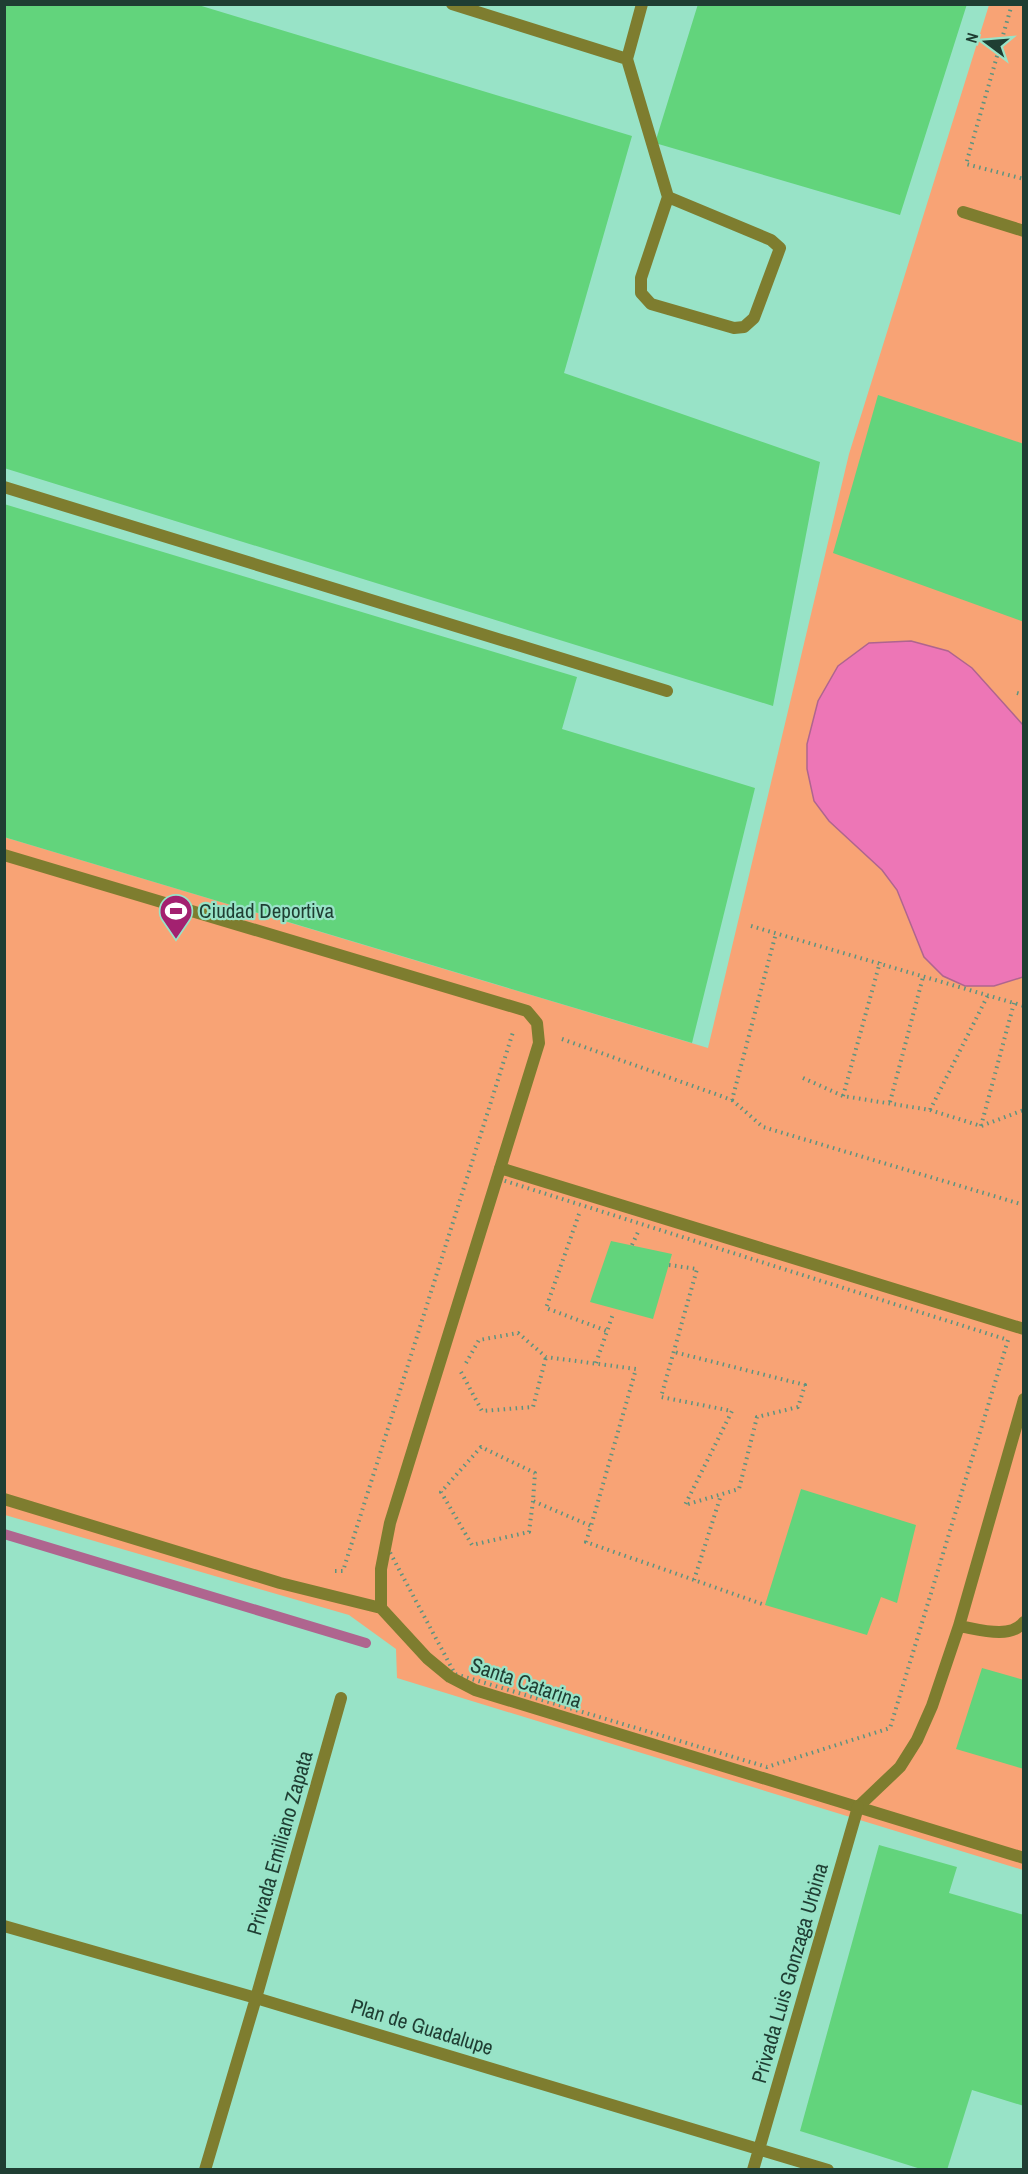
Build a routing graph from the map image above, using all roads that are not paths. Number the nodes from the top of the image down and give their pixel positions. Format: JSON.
{"nodes":[{"id":1,"x":452,"y":4,"type":"edge"},
{"id":2,"x":642,"y":4,"type":"edge"},
{"id":3,"x":627,"y":59,"type":"junction"},
{"id":4,"x":668,"y":196,"type":"junction"},
{"id":5,"x":963,"y":212,"type":"dead end"},
{"id":6,"x":1023,"y":231,"type":"edge"},
{"id":7,"x":4,"y":487,"type":"edge"},
{"id":8,"x":668,"y":691,"type":"dead end"},
{"id":9,"x":4,"y":855,"type":"edge"},
{"id":10,"x":500,"y":1168,"type":"junction"},
{"id":11,"x":1023,"y":1329,"type":"edge"},
{"id":12,"x":1023,"y":1399,"type":"edge"},
{"id":13,"x":4,"y":1498,"type":"edge"},
{"id":14,"x":381,"y":1608,"type":"junction"},
{"id":15,"x":1023,"y":1622,"type":"edge"},
{"id":16,"x":959,"y":1626,"type":"junction"},
{"id":17,"x":341,"y":1698,"type":"dead end"},
{"id":18,"x":858,"y":1807,"type":"junction"},
{"id":19,"x":1023,"y":1858,"type":"edge"},
{"id":20,"x":4,"y":1926,"type":"edge"},
{"id":21,"x":256,"y":1998,"type":"junction"},
{"id":22,"x":759,"y":2149,"type":"junction"},
{"id":23,"x":205,"y":2169,"type":"edge"},
{"id":24,"x":753,"y":2169,"type":"edge"},
{"id":25,"x":828,"y":2169,"type":"edge"}],
"edges":[{"from":1,"to":3,"type":"street"},
{"from":2,"to":3,"type":"street"},
{"from":3,"to":4,"type":"street"},
{"from":4,"to":4,"type":"street"},
{"from":5,"to":6,"type":"street"},
{"from":7,"to":8,"type":"street"},
{"from":9,"to":10,"type":"street"},
{"from":10,"to":11,"type":"street"},
{"from":10,"to":14,"type":"street"},
{"from":12,"to":16,"type":"street"},
{"from":13,"to":14,"type":"street"},
{"from":14,"to":18,"type":"street","name":"Santa Catarina"},
{"from":15,"to":16,"type":"street"},
{"from":16,"to":18,"type":"street"},
{"from":17,"to":21,"type":"street","name":"Privada Emiliano Zapata"},
{"from":18,"to":19,"type":"street","name":"Santa Catarina"},
{"from":18,"to":22,"type":"street","name":"Privada Luis Gonzaga Urbina"},
{"from":20,"to":21,"type":"street","name":"Plan de Guadalupe"},
{"from":21,"to":22,"type":"street","name":"Plan de Guadalupe"},
{"from":21,"to":23,"type":"street","name":"Privada Emiliano Zapata"},
{"from":22,"to":24,"type":"street","name":"Privada Luis Gonzaga Urbina"},
{"from":22,"to":25,"type":"street","name":"Plan de Guadalupe"}]}
